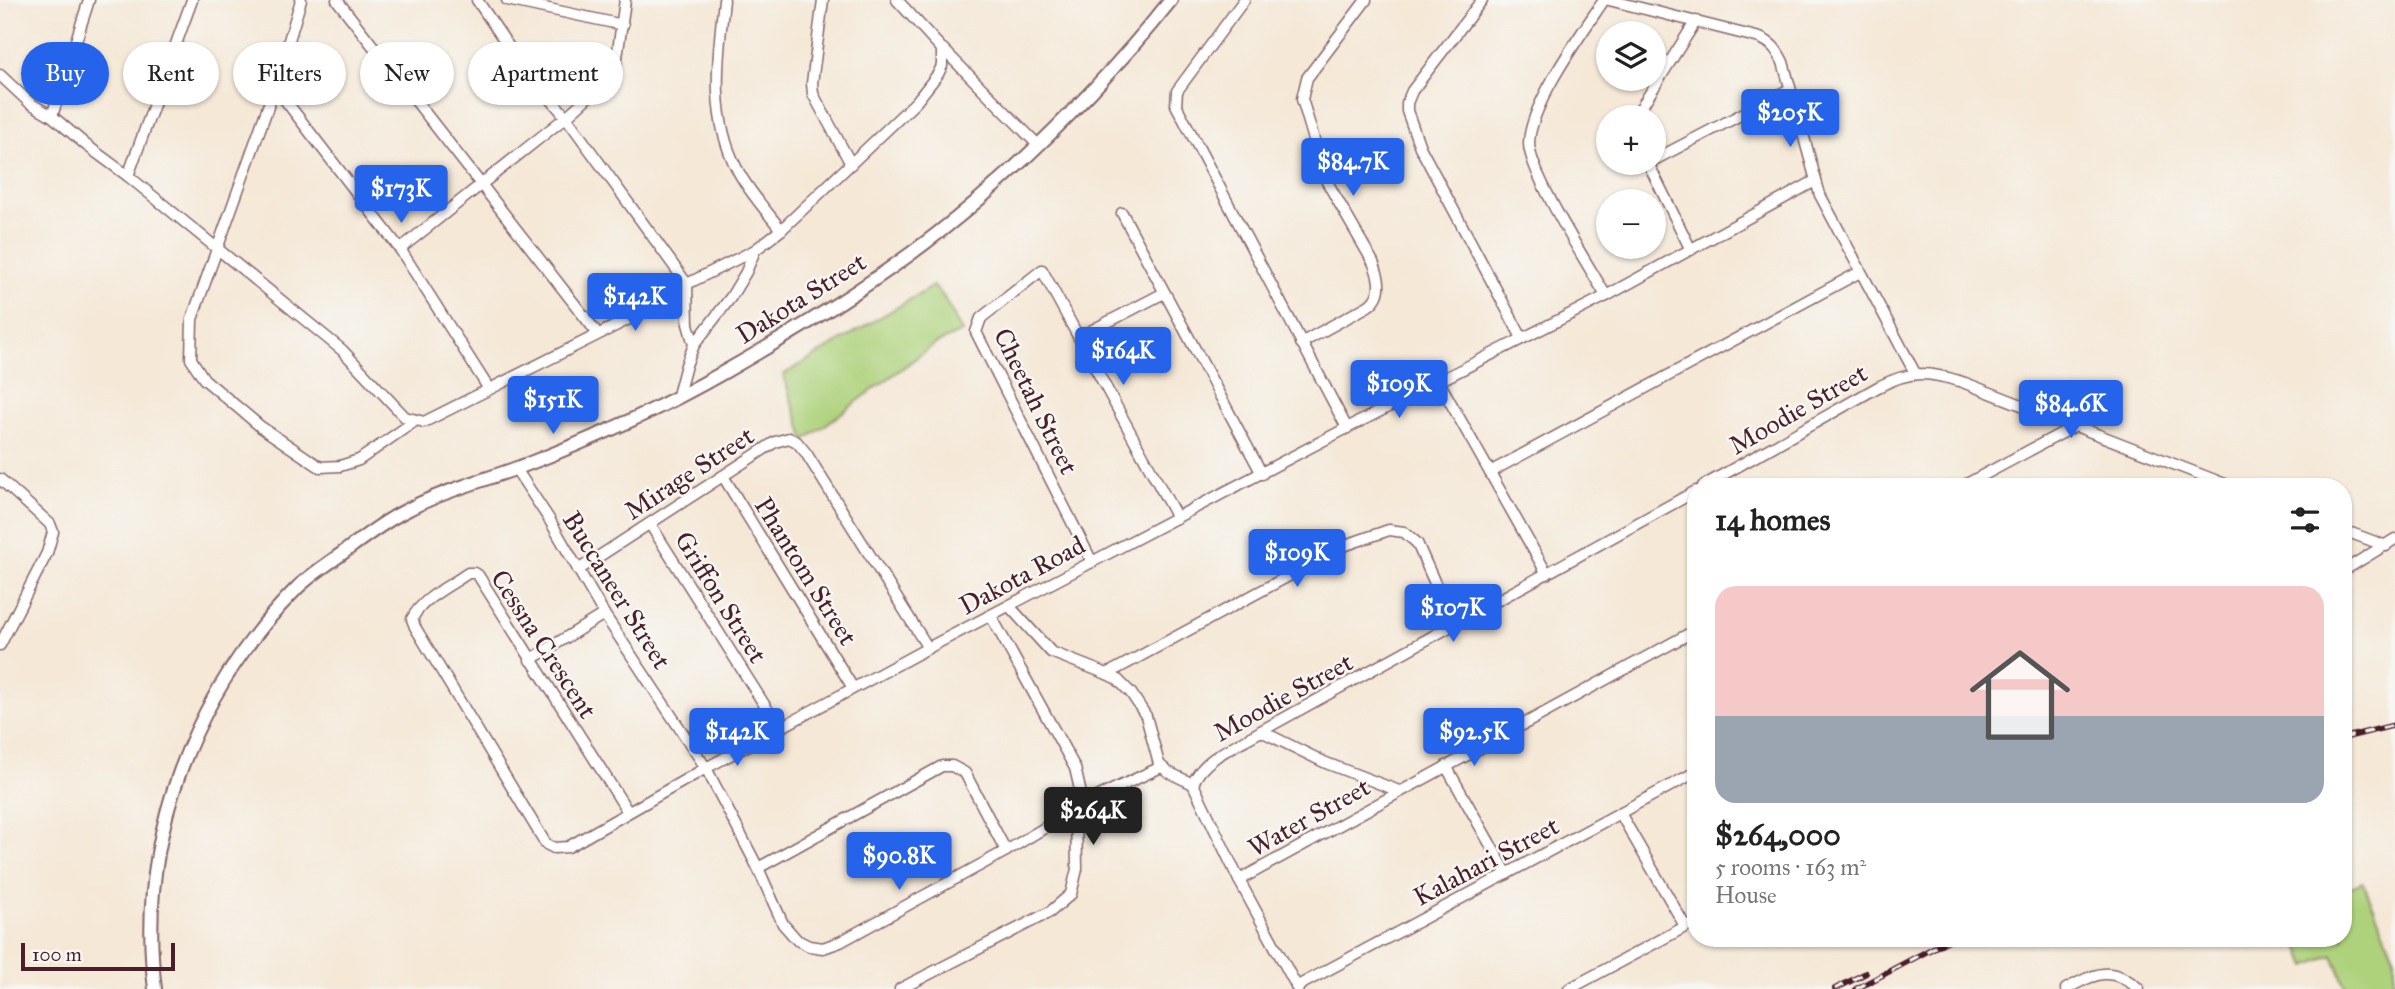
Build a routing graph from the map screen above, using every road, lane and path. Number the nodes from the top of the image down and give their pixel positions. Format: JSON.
{"nodes":[{"id":1,"x":89,"y":0,"type":"edge"},
{"id":2,"x":192,"y":0,"type":"edge"},
{"id":3,"x":301,"y":0,"type":"edge"},
{"id":4,"x":337,"y":0,"type":"edge"},
{"id":5,"x":477,"y":0,"type":"edge"},
{"id":6,"x":507,"y":0,"type":"edge"},
{"id":7,"x":625,"y":0,"type":"edge"},
{"id":8,"x":724,"y":0,"type":"edge"},
{"id":9,"x":823,"y":0,"type":"edge"},
{"id":10,"x":897,"y":0,"type":"edge"},
{"id":11,"x":1171,"y":0,"type":"edge"},
{"id":12,"x":1244,"y":0,"type":"edge"},
{"id":13,"x":1366,"y":0,"type":"edge"},
{"id":14,"x":1482,"y":0,"type":"edge"},
{"id":15,"x":1607,"y":0,"type":"edge"},
{"id":16,"x":1696,"y":21,"type":"junction"},
{"id":17,"x":623,"y":25,"type":"junction"},
{"id":18,"x":288,"y":42,"type":"edge"},
{"id":19,"x":942,"y":49,"type":"junction"},
{"id":20,"x":0,"y":75,"type":"edge"},
{"id":21,"x":1790,"y":89,"type":"junction"},
{"id":22,"x":268,"y":105,"type":"edge"},
{"id":23,"x":289,"y":105,"type":"edge"},
{"id":24,"x":1643,"y":105,"type":"edge"},
{"id":25,"x":52,"y":116,"type":"junction"},
{"id":26,"x":566,"y":117,"type":"junction"},
{"id":27,"x":1038,"y":145,"type":"junction"},
{"id":28,"x":1666,"y":154,"type":"edge"},
{"id":29,"x":851,"y":164,"type":"junction"},
{"id":30,"x":1654,"y":175,"type":"edge"},
{"id":31,"x":128,"y":176,"type":"junction"},
{"id":32,"x":1815,"y":181,"type":"junction"},
{"id":33,"x":481,"y":184,"type":"junction"},
{"id":34,"x":1122,"y":213,"type":"dead end"},
{"id":35,"x":781,"y":230,"type":"junction"},
{"id":36,"x":216,"y":246,"type":"junction"},
{"id":37,"x":400,"y":249,"type":"junction"},
{"id":38,"x":755,"y":250,"type":"junction"},
{"id":39,"x":1691,"y":250,"type":"junction"},
{"id":40,"x":1860,"y":272,"type":"junction"},
{"id":41,"x":687,"y":284,"type":"junction"},
{"id":42,"x":1164,"y":293,"type":"junction"},
{"id":43,"x":1606,"y":296,"type":"junction"},
{"id":44,"x":598,"y":334,"type":"junction"},
{"id":45,"x":1079,"y":337,"type":"junction"},
{"id":46,"x":1522,"y":338,"type":"junction"},
{"id":47,"x":1301,"y":343,"type":"junction"},
{"id":48,"x":694,"y":345,"type":"junction"},
{"id":49,"x":1915,"y":373,"type":"junction"},
{"id":50,"x":1439,"y":382,"type":"junction"},
{"id":51,"x":489,"y":389,"type":"junction"},
{"id":52,"x":677,"y":399,"type":"junction"},
{"id":53,"x":415,"y":421,"type":"junction"},
{"id":54,"x":2077,"y":425,"type":"junction"},
{"id":55,"x":1347,"y":428,"type":"junction"},
{"id":56,"x":516,"y":469,"type":"junction"},
{"id":57,"x":1490,"y":472,"type":"junction"},
{"id":58,"x":1262,"y":474,"type":"junction"},
{"id":59,"x":723,"y":476,"type":"junction"},
{"id":60,"x":1717,"y":478,"type":"edge"},
{"id":61,"x":1978,"y":478,"type":"edge"},
{"id":62,"x":2207,"y":478,"type":"edge"},
{"id":63,"x":0,"y":479,"type":"edge"},
{"id":64,"x":1687,"y":496,"type":"edge"},
{"id":65,"x":1177,"y":518,"type":"junction"},
{"id":66,"x":650,"y":524,"type":"junction"},
{"id":67,"x":2352,"y":533,"type":"edge"},
{"id":68,"x":2395,"y":539,"type":"edge"},
{"id":69,"x":2386,"y":546,"type":"junction"},
{"id":70,"x":1093,"y":562,"type":"junction"},
{"id":71,"x":2352,"y":566,"type":"edge"},
{"id":72,"x":578,"y":570,"type":"junction"},
{"id":73,"x":1547,"y":574,"type":"junction"},
{"id":74,"x":1010,"y":607,"type":"junction"},
{"id":75,"x":604,"y":614,"type":"junction"},
{"id":76,"x":991,"y":616,"type":"junction"},
{"id":77,"x":1454,"y":626,"type":"junction"},
{"id":78,"x":1687,"y":635,"type":"edge"},
{"id":79,"x":0,"y":645,"type":"edge"},
{"id":80,"x":928,"y":648,"type":"junction"},
{"id":81,"x":530,"y":660,"type":"junction"},
{"id":82,"x":1107,"y":674,"type":"junction"},
{"id":83,"x":853,"y":688,"type":"junction"},
{"id":84,"x":779,"y":728,"type":"junction"},
{"id":85,"x":1261,"y":731,"type":"junction"},
{"id":86,"x":1446,"y":766,"type":"junction"},
{"id":87,"x":1161,"y":767,"type":"junction"},
{"id":88,"x":706,"y":768,"type":"junction"},
{"id":89,"x":1687,"y":777,"type":"edge"},
{"id":90,"x":1193,"y":785,"type":"junction"},
{"id":91,"x":1399,"y":791,"type":"junction"},
{"id":92,"x":1076,"y":810,"type":"junction"},
{"id":93,"x":628,"y":812,"type":"junction"},
{"id":94,"x":1620,"y":813,"type":"junction"},
{"id":95,"x":545,"y":844,"type":"joint"},
{"id":96,"x":1006,"y":851,"type":"junction"},
{"id":97,"x":758,"y":868,"type":"junction"},
{"id":98,"x":1507,"y":874,"type":"junction"},
{"id":99,"x":1238,"y":880,"type":"junction"},
{"id":100,"x":1685,"y":926,"type":"joint"},
{"id":101,"x":1297,"y":988,"type":"edge"},
{"id":102,"x":155,"y":989,"type":"edge"},
{"id":103,"x":900,"y":989,"type":"edge"},
{"id":104,"x":1569,"y":989,"type":"edge"},
{"id":105,"x":2066,"y":989,"type":"edge"},
{"id":106,"x":2139,"y":989,"type":"edge"}],
"edges":[{"from":1,"to":25,"type":"street"},
{"from":2,"to":31,"type":"street"},
{"from":3,"to":18,"type":"street"},
{"from":4,"to":33,"type":"street"},
{"from":5,"to":26,"type":"street"},
{"from":6,"to":17,"type":"street"},
{"from":7,"to":17,"type":"street"},
{"from":8,"to":35,"type":"street"},
{"from":9,"to":29,"type":"street"},
{"from":10,"to":19,"type":"street"},
{"from":11,"to":27,"type":"street","name":"Dakota Street"},
{"from":12,"to":47,"type":"street"},
{"from":13,"to":47,"type":"street"},
{"from":14,"to":46,"type":"street"},
{"from":15,"to":16,"type":"street"},
{"from":15,"to":43,"type":"street"},
{"from":16,"to":21,"type":"street"},
{"from":16,"to":24,"type":"street"},
{"from":17,"to":26,"type":"street"},
{"from":19,"to":27,"type":"street"},
{"from":19,"to":29,"type":"street"},
{"from":20,"to":25,"type":"street"},
{"from":21,"to":28,"type":"street"},
{"from":21,"to":32,"type":"street"},
{"from":22,"to":36,"type":"street"},
{"from":23,"to":37,"type":"street"},
{"from":25,"to":31,"type":"street"},
{"from":26,"to":33,"type":"street"},
{"from":26,"to":41,"type":"street"},
{"from":27,"to":52,"type":"street","name":"Dakota Street"},
{"from":29,"to":35,"type":"street"},
{"from":30,"to":39,"type":"street"},
{"from":31,"to":36,"type":"street"},
{"from":32,"to":39,"type":"street","name":"Dakota Road"},
{"from":32,"to":40,"type":"street"},
{"from":33,"to":37,"type":"street"},
{"from":33,"to":44,"type":"street"},
{"from":34,"to":42,"type":"street"},
{"from":35,"to":38,"type":"street"},
{"from":36,"to":53,"type":"street"},
{"from":36,"to":53,"type":"street"},
{"from":37,"to":51,"type":"street"},
{"from":38,"to":41,"type":"street"},
{"from":38,"to":48,"type":"street"},
{"from":39,"to":43,"type":"street","name":"Dakota Road"},
{"from":40,"to":49,"type":"street"},
{"from":40,"to":57,"type":"street"},
{"from":41,"to":44,"type":"street"},
{"from":41,"to":48,"type":"street"},
{"from":42,"to":45,"type":"street"},
{"from":42,"to":58,"type":"street"},
{"from":43,"to":46,"type":"street","name":"Dakota Road"},
{"from":44,"to":51,"type":"street"},
{"from":45,"to":65,"type":"street","name":"Cheetah Street"},
{"from":45,"to":70,"type":"street","name":"Cheetah Street"},
{"from":46,"to":50,"type":"street","name":"Dakota Road"},
{"from":47,"to":55,"type":"street"},
{"from":48,"to":52,"type":"street"},
{"from":49,"to":54,"type":"street"},
{"from":49,"to":60,"type":"street","name":"Moodie Street"},
{"from":50,"to":55,"type":"street","name":"Dakota Road"},
{"from":50,"to":57,"type":"street"},
{"from":51,"to":53,"type":"street"},
{"from":52,"to":56,"type":"street","name":"Dakota Street"},
{"from":54,"to":61,"type":"street"},
{"from":54,"to":62,"type":"street"},
{"from":55,"to":58,"type":"street","name":"Dakota Road"},
{"from":56,"to":72,"type":"street","name":"Buccaneer Street"},
{"from":56,"to":102,"type":"street","name":"Dakota Street"},
{"from":57,"to":73,"type":"street"},
{"from":58,"to":65,"type":"street","name":"Dakota Road"},
{"from":59,"to":66,"type":"street","name":"Mirage Street"},
{"from":59,"to":80,"type":"street","name":"Mirage Street"},
{"from":59,"to":83,"type":"street","name":"Phantom Street"},
{"from":63,"to":79,"type":"street"},
{"from":64,"to":73,"type":"street","name":"Moodie Street"},
{"from":65,"to":70,"type":"street","name":"Dakota Road"},
{"from":66,"to":72,"type":"street","name":"Mirage Street"},
{"from":66,"to":84,"type":"street","name":"Griffon Street"},
{"from":67,"to":69,"type":"street"},
{"from":68,"to":69,"type":"street"},
{"from":69,"to":71,"type":"street"},
{"from":70,"to":74,"type":"street","name":"Dakota Road"},
{"from":72,"to":75,"type":"street","name":"Buccaneer Street"},
{"from":73,"to":77,"type":"street","name":"Moodie Street"},
{"from":74,"to":76,"type":"street","name":"Dakota Road"},
{"from":74,"to":82,"type":"street"},
{"from":75,"to":81,"type":"street"},
{"from":75,"to":88,"type":"street","name":"Buccaneer Street"},
{"from":76,"to":80,"type":"street","name":"Dakota Road"},
{"from":76,"to":92,"type":"street"},
{"from":77,"to":82,"type":"street"},
{"from":77,"to":85,"type":"street","name":"Moodie Street"},
{"from":78,"to":86,"type":"street","name":"Water Street"},
{"from":80,"to":83,"type":"street","name":"Dakota Road"},
{"from":81,"to":93,"type":"street","name":"Cessna Crescent"},
{"from":81,"to":95,"type":"street","name":"Cessna Crescent"},
{"from":82,"to":87,"type":"street"},
{"from":83,"to":84,"type":"street","name":"Dakota Road"},
{"from":84,"to":88,"type":"street","name":"Dakota Road"},
{"from":85,"to":90,"type":"street","name":"Moodie Street"},
{"from":85,"to":91,"type":"street"},
{"from":86,"to":91,"type":"street","name":"Water Street"},
{"from":86,"to":98,"type":"street"},
{"from":87,"to":90,"type":"street"},
{"from":87,"to":92,"type":"street","name":"Buccaneer Street"},
{"from":88,"to":93,"type":"street","name":"Dakota Road"},
{"from":88,"to":97,"type":"street","name":"Buccaneer Street"},
{"from":89,"to":94,"type":"street","name":"Kalahari Street"},
{"from":90,"to":99,"type":"street"},
{"from":91,"to":99,"type":"street","name":"Water Street"},
{"from":92,"to":96,"type":"street","name":"Buccaneer Street"},
{"from":92,"to":103,"type":"street"},
{"from":93,"to":95,"type":"street","name":"Dakota Road"},
{"from":94,"to":98,"type":"street","name":"Kalahari Street"},
{"from":94,"to":100,"type":"street"},
{"from":96,"to":97,"type":"street","name":"Buccaneer Street"},
{"from":96,"to":97,"type":"street"},
{"from":98,"to":101,"type":"street","name":"Kalahari Street"},
{"from":99,"to":101,"type":"street"},
{"from":100,"to":104,"type":"street"},
{"from":105,"to":106,"type":"street"}]}
